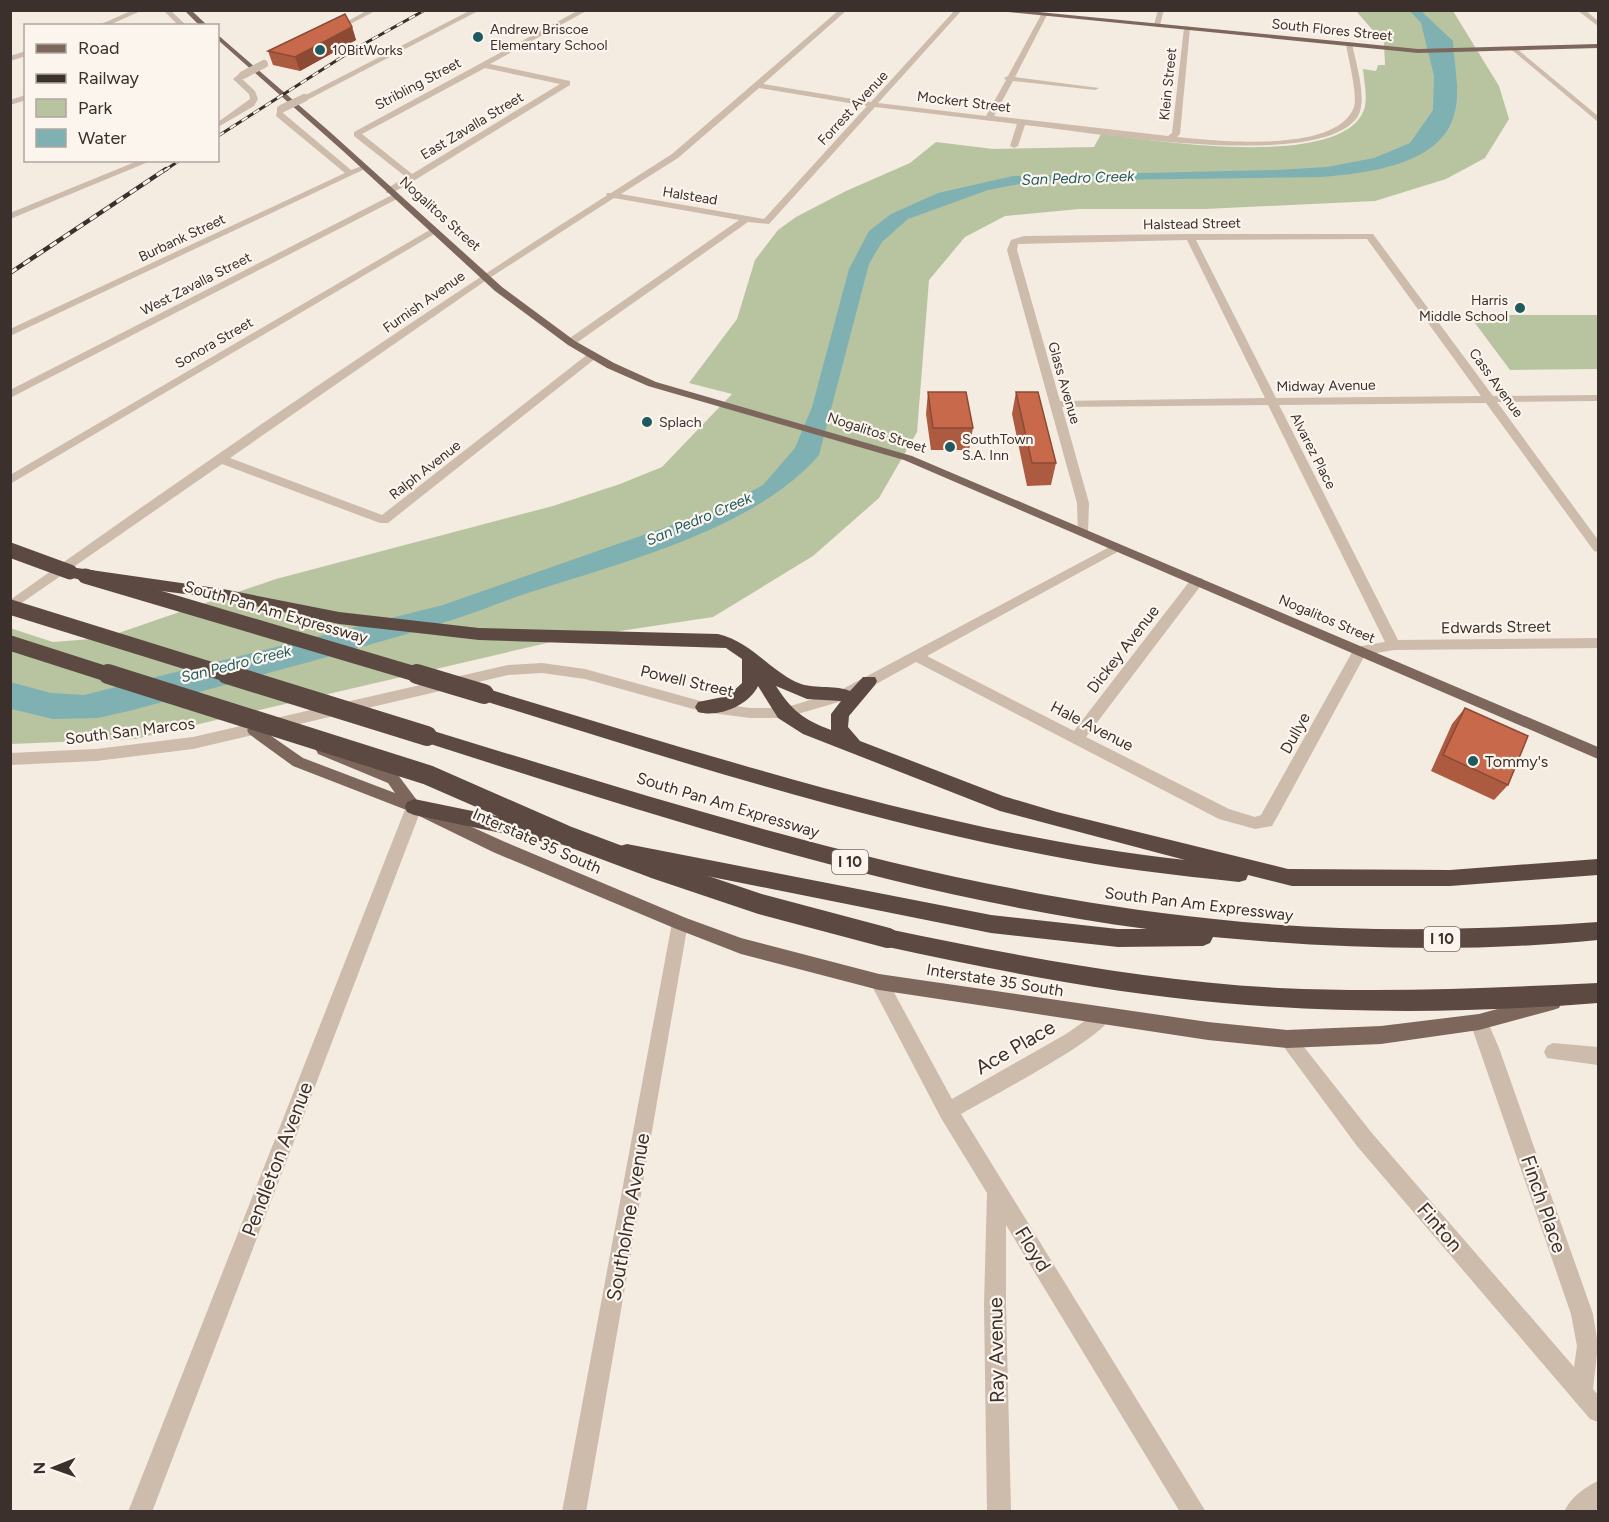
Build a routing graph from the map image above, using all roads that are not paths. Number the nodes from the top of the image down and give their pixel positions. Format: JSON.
{"nodes":[{"id":1,"x":140,"y":10,"type":"edge"},
{"id":2,"x":166,"y":10,"type":"edge"},
{"id":3,"x":187,"y":10,"type":"edge"},
{"id":4,"x":374,"y":10,"type":"edge"},
{"id":5,"x":477,"y":10,"type":"edge"},
{"id":6,"x":585,"y":10,"type":"edge"},
{"id":7,"x":844,"y":10,"type":"edge"},
{"id":8,"x":959,"y":10,"type":"edge"},
{"id":9,"x":992,"y":10,"type":"edge"},
{"id":10,"x":1161,"y":10,"type":"edge"},
{"id":11,"x":1580,"y":10,"type":"edge"},
{"id":12,"x":1028,"y":12,"type":"edge"},
{"id":13,"x":1044,"y":15,"type":"junction"},
{"id":14,"x":105,"y":24,"type":"edge"},
{"id":15,"x":182,"y":24,"type":"edge"},
{"id":16,"x":203,"y":24,"type":"edge"},
{"id":17,"x":1599,"y":24,"type":"edge"},
{"id":18,"x":1158,"y":26,"type":"junction"},
{"id":19,"x":1187,"y":28,"type":"junction"},
{"id":20,"x":325,"y":34,"type":"edge"},
{"id":21,"x":219,"y":38,"type":"edge"},
{"id":22,"x":1349,"y":44,"type":"junction"},
{"id":23,"x":1599,"y":46,"type":"edge"},
{"id":24,"x":1514,"y":49,"type":"junction"},
{"id":25,"x":274,"y":59,"type":"edge"},
{"id":26,"x":483,"y":65,"type":"junction"},
{"id":27,"x":1008,"y":78,"type":"junction"},
{"id":28,"x":756,"y":85,"type":"junction"},
{"id":29,"x":1095,"y":88,"type":"dead end"},
{"id":30,"x":874,"y":105,"type":"junction"},
{"id":31,"x":989,"y":118,"type":"junction"},
{"id":32,"x":1599,"y":120,"type":"edge"},
{"id":33,"x":1022,"y":122,"type":"junction"},
{"id":34,"x":219,"y":124,"type":"edge"},
{"id":35,"x":1170,"y":138,"type":"junction"},
{"id":36,"x":1014,"y":146,"type":"dead end"},
{"id":37,"x":144,"y":162,"type":"edge"},
{"id":38,"x":365,"y":167,"type":"junction"},
{"id":39,"x":351,"y":174,"type":"junction"},
{"id":40,"x":412,"y":178,"type":"junction"},
{"id":41,"x":392,"y":194,"type":"junction"},
{"id":42,"x":610,"y":195,"type":"junction"},
{"id":43,"x":10,"y":216,"type":"edge"},
{"id":44,"x":746,"y":219,"type":"junction"},
{"id":45,"x":766,"y":222,"type":"joint"},
{"id":46,"x":433,"y":231,"type":"junction"},
{"id":47,"x":1370,"y":236,"type":"joint"},
{"id":48,"x":1190,"y":237,"type":"junction"},
{"id":49,"x":1014,"y":242,"type":"joint"},
{"id":50,"x":485,"y":277,"type":"junction"},
{"id":51,"x":10,"y":333,"type":"edge"},
{"id":52,"x":571,"y":342,"type":"junction"},
{"id":53,"x":592,"y":356,"type":"junction"},
{"id":54,"x":10,"y":395,"type":"edge"},
{"id":55,"x":1599,"y":398,"type":"edge"},
{"id":56,"x":1489,"y":399,"type":"junction"},
{"id":57,"x":1271,"y":402,"type":"junction"},
{"id":58,"x":1054,"y":404,"type":"junction"},
{"id":59,"x":221,"y":459,"type":"junction"},
{"id":60,"x":10,"y":480,"type":"edge"},
{"id":61,"x":1082,"y":532,"type":"junction"},
{"id":62,"x":1117,"y":547,"type":"junction"},
{"id":63,"x":1599,"y":548,"type":"edge"},
{"id":64,"x":10,"y":550,"type":"edge"},
{"id":65,"x":10,"y":560,"type":"edge"},
{"id":66,"x":77,"y":574,"type":"junction"},
{"id":67,"x":1197,"y":581,"type":"junction"},
{"id":68,"x":10,"y":607,"type":"edge"},
{"id":69,"x":10,"y":643,"type":"edge"},
{"id":70,"x":1599,"y":643,"type":"edge"},
{"id":71,"x":1394,"y":645,"type":"junction"},
{"id":72,"x":1360,"y":651,"type":"junction"},
{"id":73,"x":747,"y":654,"type":"junction"},
{"id":74,"x":915,"y":656,"type":"junction"},
{"id":75,"x":869,"y":681,"type":"junction"},
{"id":76,"x":844,"y":695,"type":"junction"},
{"id":77,"x":704,"y":707,"type":"junction"},
{"id":78,"x":784,"y":713,"type":"junction"},
{"id":79,"x":254,"y":730,"type":"junction"},
{"id":80,"x":1077,"y":738,"type":"junction"},
{"id":81,"x":856,"y":748,"type":"junction"},
{"id":82,"x":1599,"y":753,"type":"edge"},
{"id":83,"x":10,"y":759,"type":"edge"},
{"id":84,"x":414,"y":807,"type":"junction"},
{"id":85,"x":1255,"y":823,"type":"joint"},
{"id":86,"x":1599,"y":867,"type":"edge"},
{"id":87,"x":1292,"y":878,"type":"junction"},
{"id":88,"x":680,"y":923,"type":"junction"},
{"id":89,"x":1599,"y":931,"type":"edge"},
{"id":90,"x":1285,"y":936,"type":"junction"},
{"id":91,"x":879,"y":982,"type":"junction"},
{"id":92,"x":1599,"y":993,"type":"edge"},
{"id":93,"x":1102,"y":1017,"type":"junction"},
{"id":94,"x":1479,"y":1022,"type":"junction"},
{"id":95,"x":1287,"y":1039,"type":"junction"},
{"id":96,"x":1553,"y":1052,"type":"dead end"},
{"id":97,"x":1599,"y":1056,"type":"edge"},
{"id":98,"x":948,"y":1111,"type":"junction"},
{"id":99,"x":997,"y":1189,"type":"junction"},
{"id":100,"x":1582,"y":1391,"type":"junction"},
{"id":101,"x":1599,"y":1411,"type":"edge"},
{"id":102,"x":1599,"y":1493,"type":"edge"},
{"id":103,"x":140,"y":1512,"type":"edge"},
{"id":104,"x":574,"y":1512,"type":"edge"},
{"id":105,"x":999,"y":1512,"type":"edge"},
{"id":106,"x":1194,"y":1512,"type":"edge"},
{"id":107,"x":1576,"y":1512,"type":"edge"}],
"edges":[{"from":1,"to":14,"type":"street"},
{"from":2,"to":15,"type":"street"},
{"from":3,"to":16,"type":"main road"},
{"from":4,"to":20,"type":"street"},
{"from":5,"to":39,"type":"street","bridge":true},
{"from":6,"to":26,"type":"street","name":"Stribling Street"},
{"from":7,"to":28,"type":"street","name":"Furnish Avenue"},
{"from":8,"to":30,"type":"street","name":"Forrest Avenue"},
{"from":9,"to":12,"type":"main road","name":"South Flores Street"},
{"from":10,"to":18,"type":"street"},
{"from":11,"to":17,"type":"street"},
{"from":12,"to":13,"type":"main road","name":"South Flores Street"},
{"from":13,"to":18,"type":"main road","name":"South Flores Street"},
{"from":13,"to":27,"type":"street"},
{"from":18,"to":19,"type":"main road","name":"South Flores Street"},
{"from":19,"to":22,"type":"main road","name":"South Flores Street"},
{"from":19,"to":35,"type":"street","name":"Klein Street"},
{"from":21,"to":38,"type":"main road","name":"Nogalitos Street"},
{"from":22,"to":24,"type":"main road","name":"South Flores Street"},
{"from":22,"to":35,"type":"street"},
{"from":23,"to":24,"type":"main road","name":"South Flores Street"},
{"from":24,"to":32,"type":"street"},
{"from":25,"to":34,"type":"street","bridge":true},
{"from":26,"to":40,"type":"street","name":"Stribling Street"},
{"from":26,"to":40,"type":"street","name":"East Zavalla Street"},
{"from":27,"to":29,"type":"street"},
{"from":27,"to":31,"type":"street"},
{"from":28,"to":30,"type":"street","name":"Mockert Street"},
{"from":28,"to":42,"type":"street","name":"Furnish Avenue"},
{"from":30,"to":31,"type":"street","name":"Mockert Street"},
{"from":30,"to":45,"type":"street","name":"Forrest Avenue"},
{"from":31,"to":33,"type":"street","name":"Mockert Street"},
{"from":33,"to":35,"type":"street","name":"Mockert Street"},
{"from":33,"to":36,"type":"street"},
{"from":37,"to":43,"type":"street"},
{"from":38,"to":39,"type":"street","name":"Burbank Street"},
{"from":38,"to":41,"type":"main road","name":"Nogalitos Street"},
{"from":39,"to":51,"type":"street","name":"Burbank Street"},
{"from":40,"to":41,"type":"street","name":"East Zavalla Street"},
{"from":41,"to":46,"type":"main road","name":"Nogalitos Street"},
{"from":41,"to":54,"type":"street","name":"West Zavalla Street"},
{"from":42,"to":44,"type":"street","name":"Halstead"},
{"from":42,"to":50,"type":"street","name":"Furnish Avenue"},
{"from":44,"to":45,"type":"street","name":"Halstead"},
{"from":44,"to":52,"type":"street"},
{"from":46,"to":50,"type":"main road","name":"Nogalitos Street"},
{"from":46,"to":60,"type":"street","name":"Sonora Street"},
{"from":47,"to":48,"type":"street","name":"Halstead Street"},
{"from":47,"to":56,"type":"street","name":"Cass Avenue"},
{"from":48,"to":49,"type":"street","name":"Halstead Street"},
{"from":48,"to":57,"type":"street","name":"Alvarez Place"},
{"from":49,"to":58,"type":"street","name":"Glass Avenue"},
{"from":50,"to":52,"type":"main road","name":"Nogalitos Street"},
{"from":50,"to":59,"type":"street","name":"Furnish Avenue"},
{"from":52,"to":53,"type":"main road","name":"Nogalitos Street"},
{"from":53,"to":59,"type":"street","name":"Ralph Avenue"},
{"from":53,"to":61,"type":"main road","name":"Nogalitos Street"},
{"from":55,"to":56,"type":"street","name":"Midway Avenue"},
{"from":56,"to":57,"type":"street","name":"Midway Avenue"},
{"from":56,"to":63,"type":"street","name":"Cass Avenue"},
{"from":57,"to":58,"type":"street","name":"Midway Avenue"},
{"from":57,"to":71,"type":"street","name":"Alvarez Place"},
{"from":58,"to":61,"type":"street","name":"Glass Avenue"},
{"from":59,"to":68,"type":"street","name":"Furnish Avenue"},
{"from":61,"to":62,"type":"main road","name":"Nogalitos Street"},
{"from":62,"to":67,"type":"main road","name":"Nogalitos Street"},
{"from":62,"to":74,"type":"street","name":"Powell Street"},
{"from":64,"to":66,"type":"highway","name":"South Pan Am Expressway","bridge":true},
{"from":65,"to":66,"type":"highway","name":"South Pan Am Expressway","bridge":true},
{"from":66,"to":73,"type":"highway","bridge":true},
{"from":66,"to":87,"type":"highway","name":"South Pan Am Expressway","bridge":true},
{"from":67,"to":72,"type":"main road","name":"Nogalitos Street"},
{"from":67,"to":80,"type":"street","name":"Dickey Avenue"},
{"from":68,"to":90,"type":"highway","name":"South Pan Am Expressway","number":"I 10","bridge":true},
{"from":69,"to":92,"type":"highway","bridge":true},
{"from":70,"to":71,"type":"street","name":"Edwards Street"},
{"from":71,"to":72,"type":"street","name":"Edwards Street"},
{"from":72,"to":82,"type":"main road","name":"Nogalitos Street"},
{"from":72,"to":85,"type":"street","name":"Dullye"},
{"from":73,"to":76,"type":"highway"},
{"from":73,"to":77,"type":"highway"},
{"from":73,"to":78,"type":"highway"},
{"from":74,"to":75,"type":"street","name":"Powell Street"},
{"from":74,"to":80,"type":"street","name":"Hale Avenue"},
{"from":75,"to":76,"type":"street","name":"Powell Street"},
{"from":75,"to":81,"type":"highway"},
{"from":76,"to":78,"type":"street","name":"Powell Street"},
{"from":77,"to":78,"type":"street","name":"Powell Street"},
{"from":77,"to":79,"type":"street","name":"Powell Street"},
{"from":78,"to":81,"type":"highway"},
{"from":79,"to":83,"type":"street","name":"South San Marcos"},
{"from":79,"to":84,"type":"main road","name":"Interstate 35 South"},
{"from":80,"to":85,"type":"street","name":"Hale Avenue"},
{"from":81,"to":87,"type":"highway"},
{"from":84,"to":88,"type":"main road","name":"Interstate 35 South"},
{"from":84,"to":90,"type":"highway"},
{"from":84,"to":103,"type":"street","name":"Pendleton Avenue"},
{"from":86,"to":87,"type":"highway","name":"South Pan Am Expressway"},
{"from":88,"to":91,"type":"main road","name":"Interstate 35 South"},
{"from":88,"to":104,"type":"street","name":"Southolme Avenue"},
{"from":89,"to":90,"type":"highway","name":"South Pan Am Expressway","number":"I 10"},
{"from":91,"to":93,"type":"main road","name":"Interstate 35 South"},
{"from":91,"to":98,"type":"street","name":"Floyd"},
{"from":92,"to":94,"type":"main road","name":"Interstate 35 South"},
{"from":93,"to":95,"type":"main road","name":"Interstate 35 South"},
{"from":93,"to":98,"type":"street","name":"Ace Place"},
{"from":94,"to":95,"type":"main road","name":"Interstate 35 South"},
{"from":94,"to":100,"type":"street","name":"Finch Place"},
{"from":95,"to":100,"type":"street","name":"Finton"},
{"from":96,"to":97,"type":"street"},
{"from":98,"to":99,"type":"street","name":"Floyd"},
{"from":99,"to":105,"type":"street","name":"Ray Avenue"},
{"from":99,"to":106,"type":"street","name":"Floyd"},
{"from":100,"to":101,"type":"street","name":"Finton"},
{"from":102,"to":107,"type":"street"}]}
